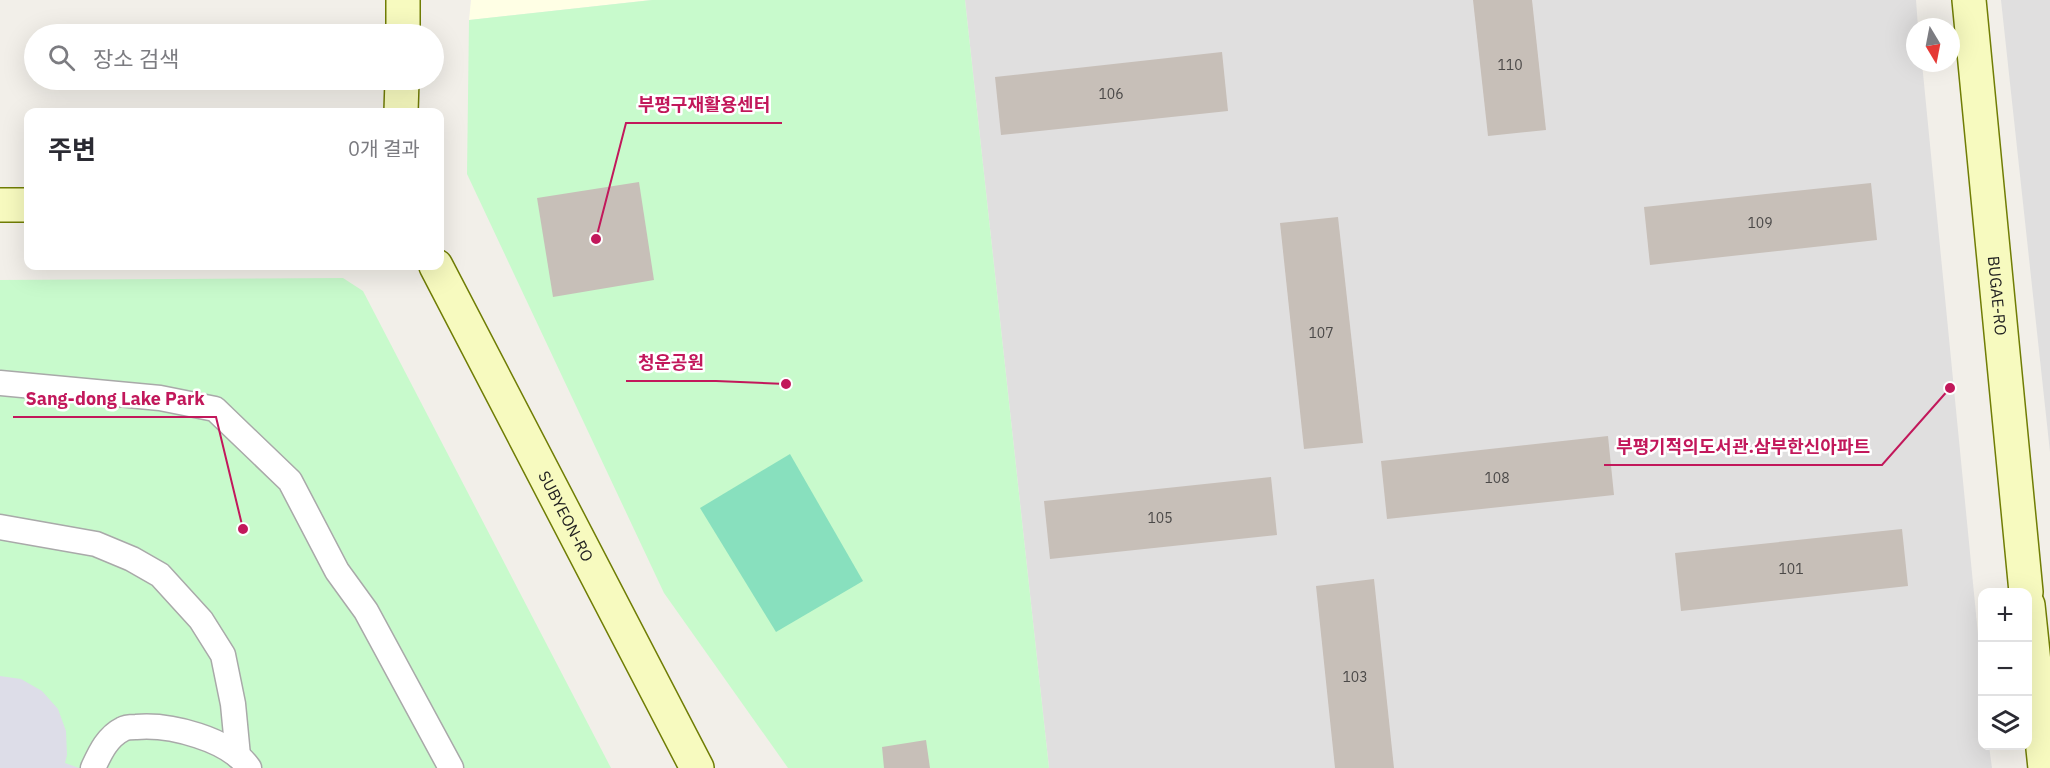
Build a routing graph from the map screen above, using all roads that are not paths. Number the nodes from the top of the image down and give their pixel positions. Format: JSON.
{"nodes":[{"id":1,"x":403,"y":0,"type":"edge"},
{"id":2,"x":1970,"y":0,"type":"edge"},
{"id":3,"x":403,"y":24,"type":"edge"},
{"id":4,"x":402,"y":90,"type":"edge"},
{"id":5,"x":401,"y":108,"type":"edge"},
{"id":6,"x":0,"y":205,"type":"edge"},
{"id":7,"x":24,"y":205,"type":"edge"},
{"id":8,"x":438,"y":270,"type":"edge"},
{"id":9,"x":0,"y":383,"type":"edge"},
{"id":10,"x":0,"y":527,"type":"edge"},
{"id":11,"x":2026,"y":588,"type":"edge"},
{"id":12,"x":2032,"y":641,"type":"edge"},
{"id":13,"x":243,"y":762,"type":"edge"},
{"id":14,"x":93,"y":768,"type":"edge"},
{"id":15,"x":451,"y":768,"type":"edge"},
{"id":16,"x":697,"y":768,"type":"edge"},
{"id":17,"x":2046,"y":768,"type":"edge"}],
"edges":[{"from":1,"to":3,"type":"street"},
{"from":2,"to":11,"type":"street","name":"BUGAE-RO"},
{"from":4,"to":5,"type":"street"},
{"from":6,"to":7,"type":"street"},
{"from":8,"to":16,"type":"street","name":"SUBYEON-RO"},
{"from":9,"to":15,"type":"street"},
{"from":10,"to":13,"type":"street"},
{"from":12,"to":17,"type":"street"},
{"from":13,"to":14,"type":"street"}]}
